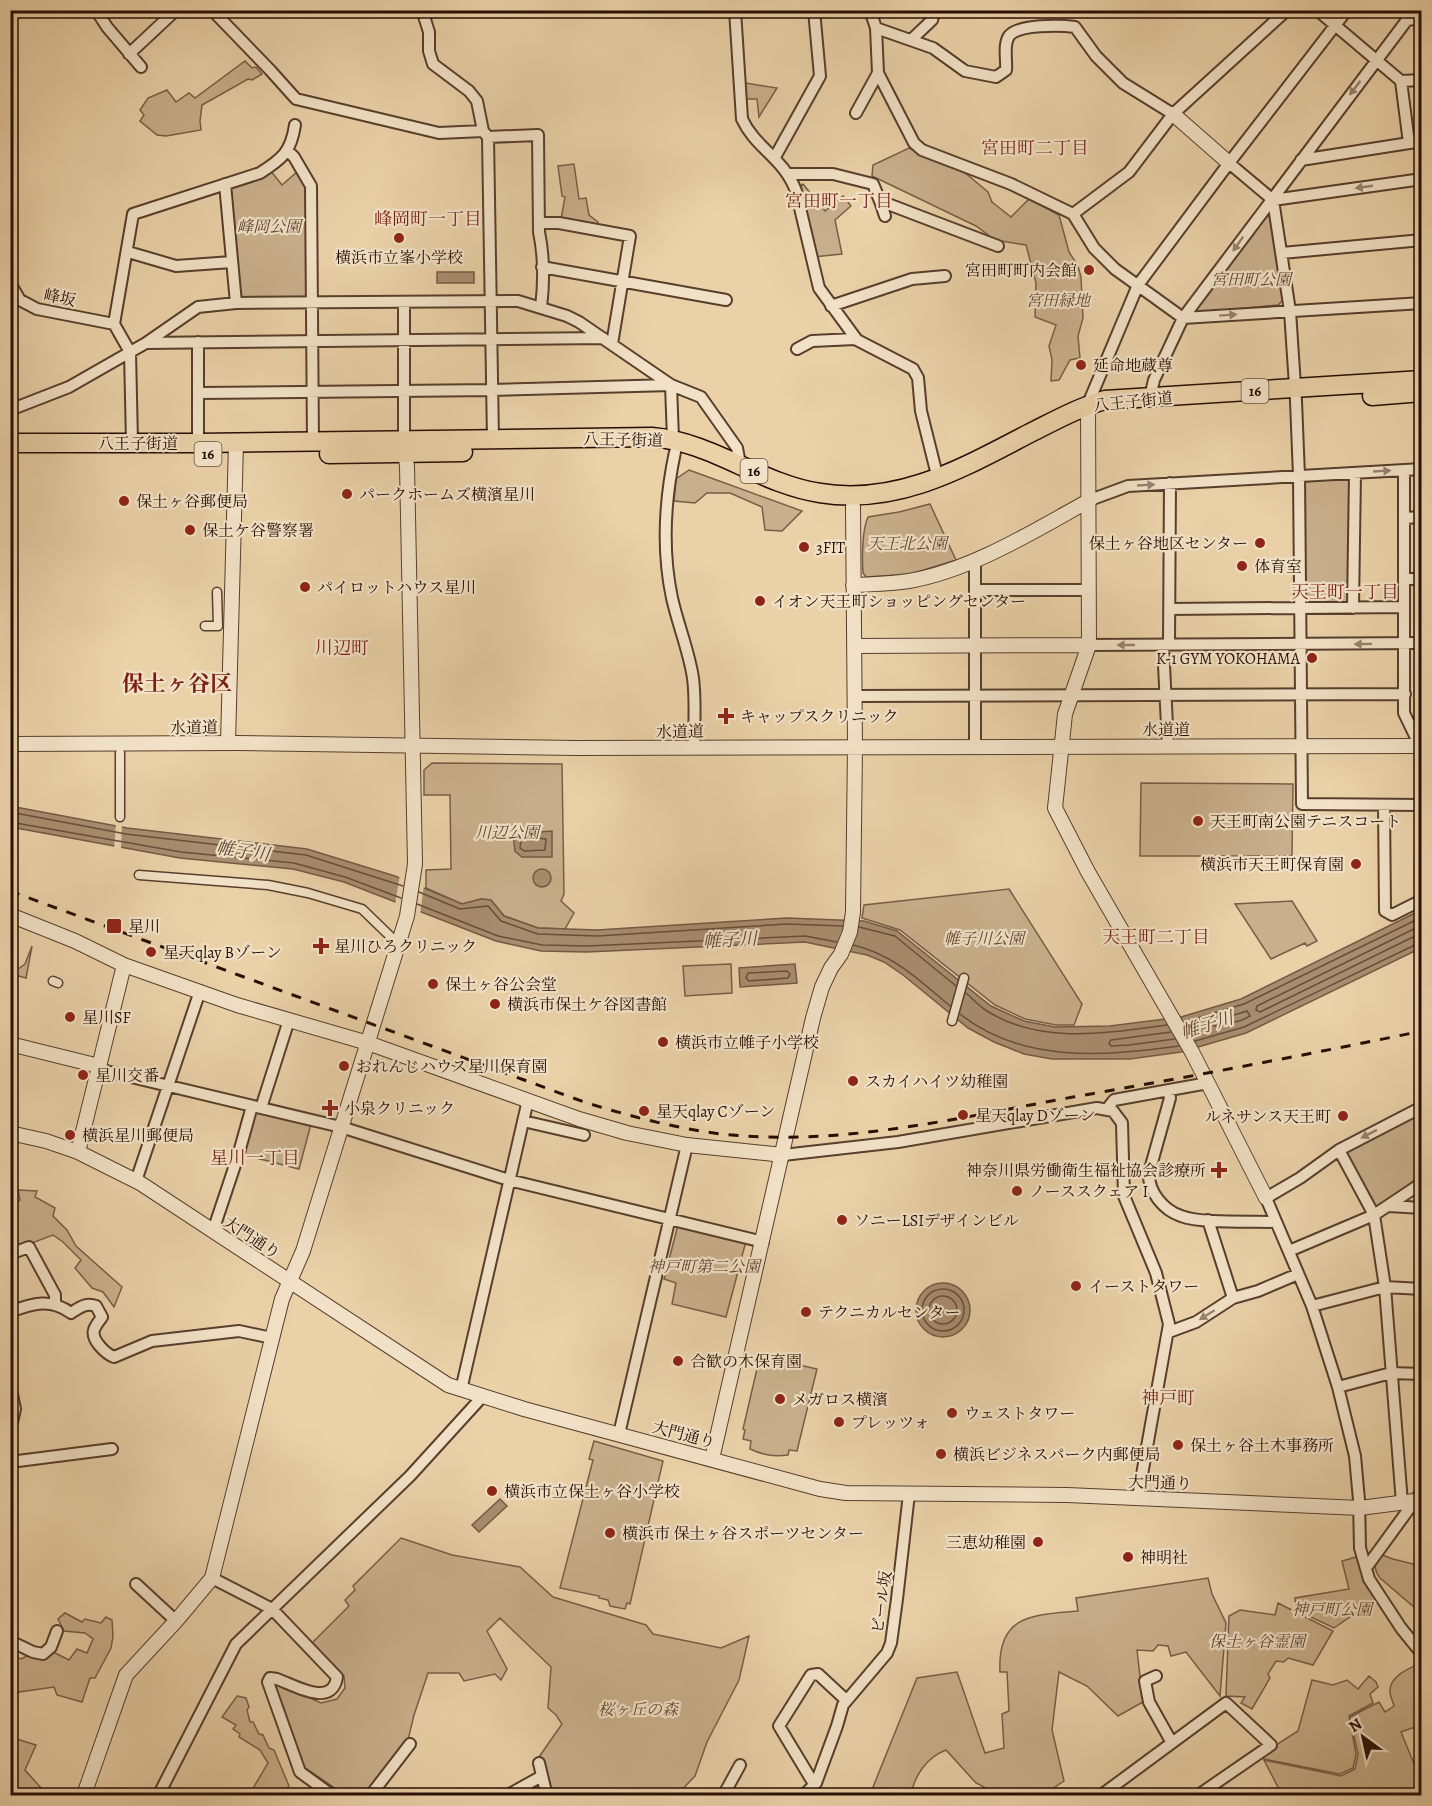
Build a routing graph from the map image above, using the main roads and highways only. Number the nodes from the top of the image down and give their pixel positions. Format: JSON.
{"nodes":[{"id":1,"x":1422,"y":380,"type":"edge"},
{"id":2,"x":1422,"y":392,"type":"edge"},
{"id":3,"x":1296,"y":395,"type":"junction"},
{"id":4,"x":1088,"y":412,"type":"junction"},
{"id":5,"x":10,"y":443,"type":"edge"},
{"id":6,"x":674,"y":446,"type":"junction"},
{"id":7,"x":404,"y":447,"type":"junction"},
{"id":8,"x":236,"y":448,"type":"junction"},
{"id":9,"x":10,"y":454,"type":"edge"}],
"edges":[{"from":1,"to":3,"type":"highway","name":"八王子街道","number":"16"},
{"from":2,"to":3,"type":"highway","name":"八王子街道","number":"16"},
{"from":3,"to":4,"type":"highway","name":"八王子街道","number":"16"},
{"from":3,"to":4,"type":"highway","name":"八王子街道","number":"16"},
{"from":4,"to":6,"type":"highway","name":"八王子街道","number":"16"},
{"from":4,"to":6,"type":"highway","name":"八王子街道","number":"16"},
{"from":5,"to":8,"type":"highway","name":"八王子街道","number":"16"},
{"from":6,"to":7,"type":"highway","name":"八王子街道","number":"16"},
{"from":6,"to":7,"type":"highway","name":"八王子街道","number":"16"},
{"from":7,"to":8,"type":"highway","name":"八王子街道","number":"16"},
{"from":7,"to":8,"type":"highway","name":"八王子街道","number":"16"},
{"from":8,"to":9,"type":"highway","name":"八王子街道","number":"16"}]}
